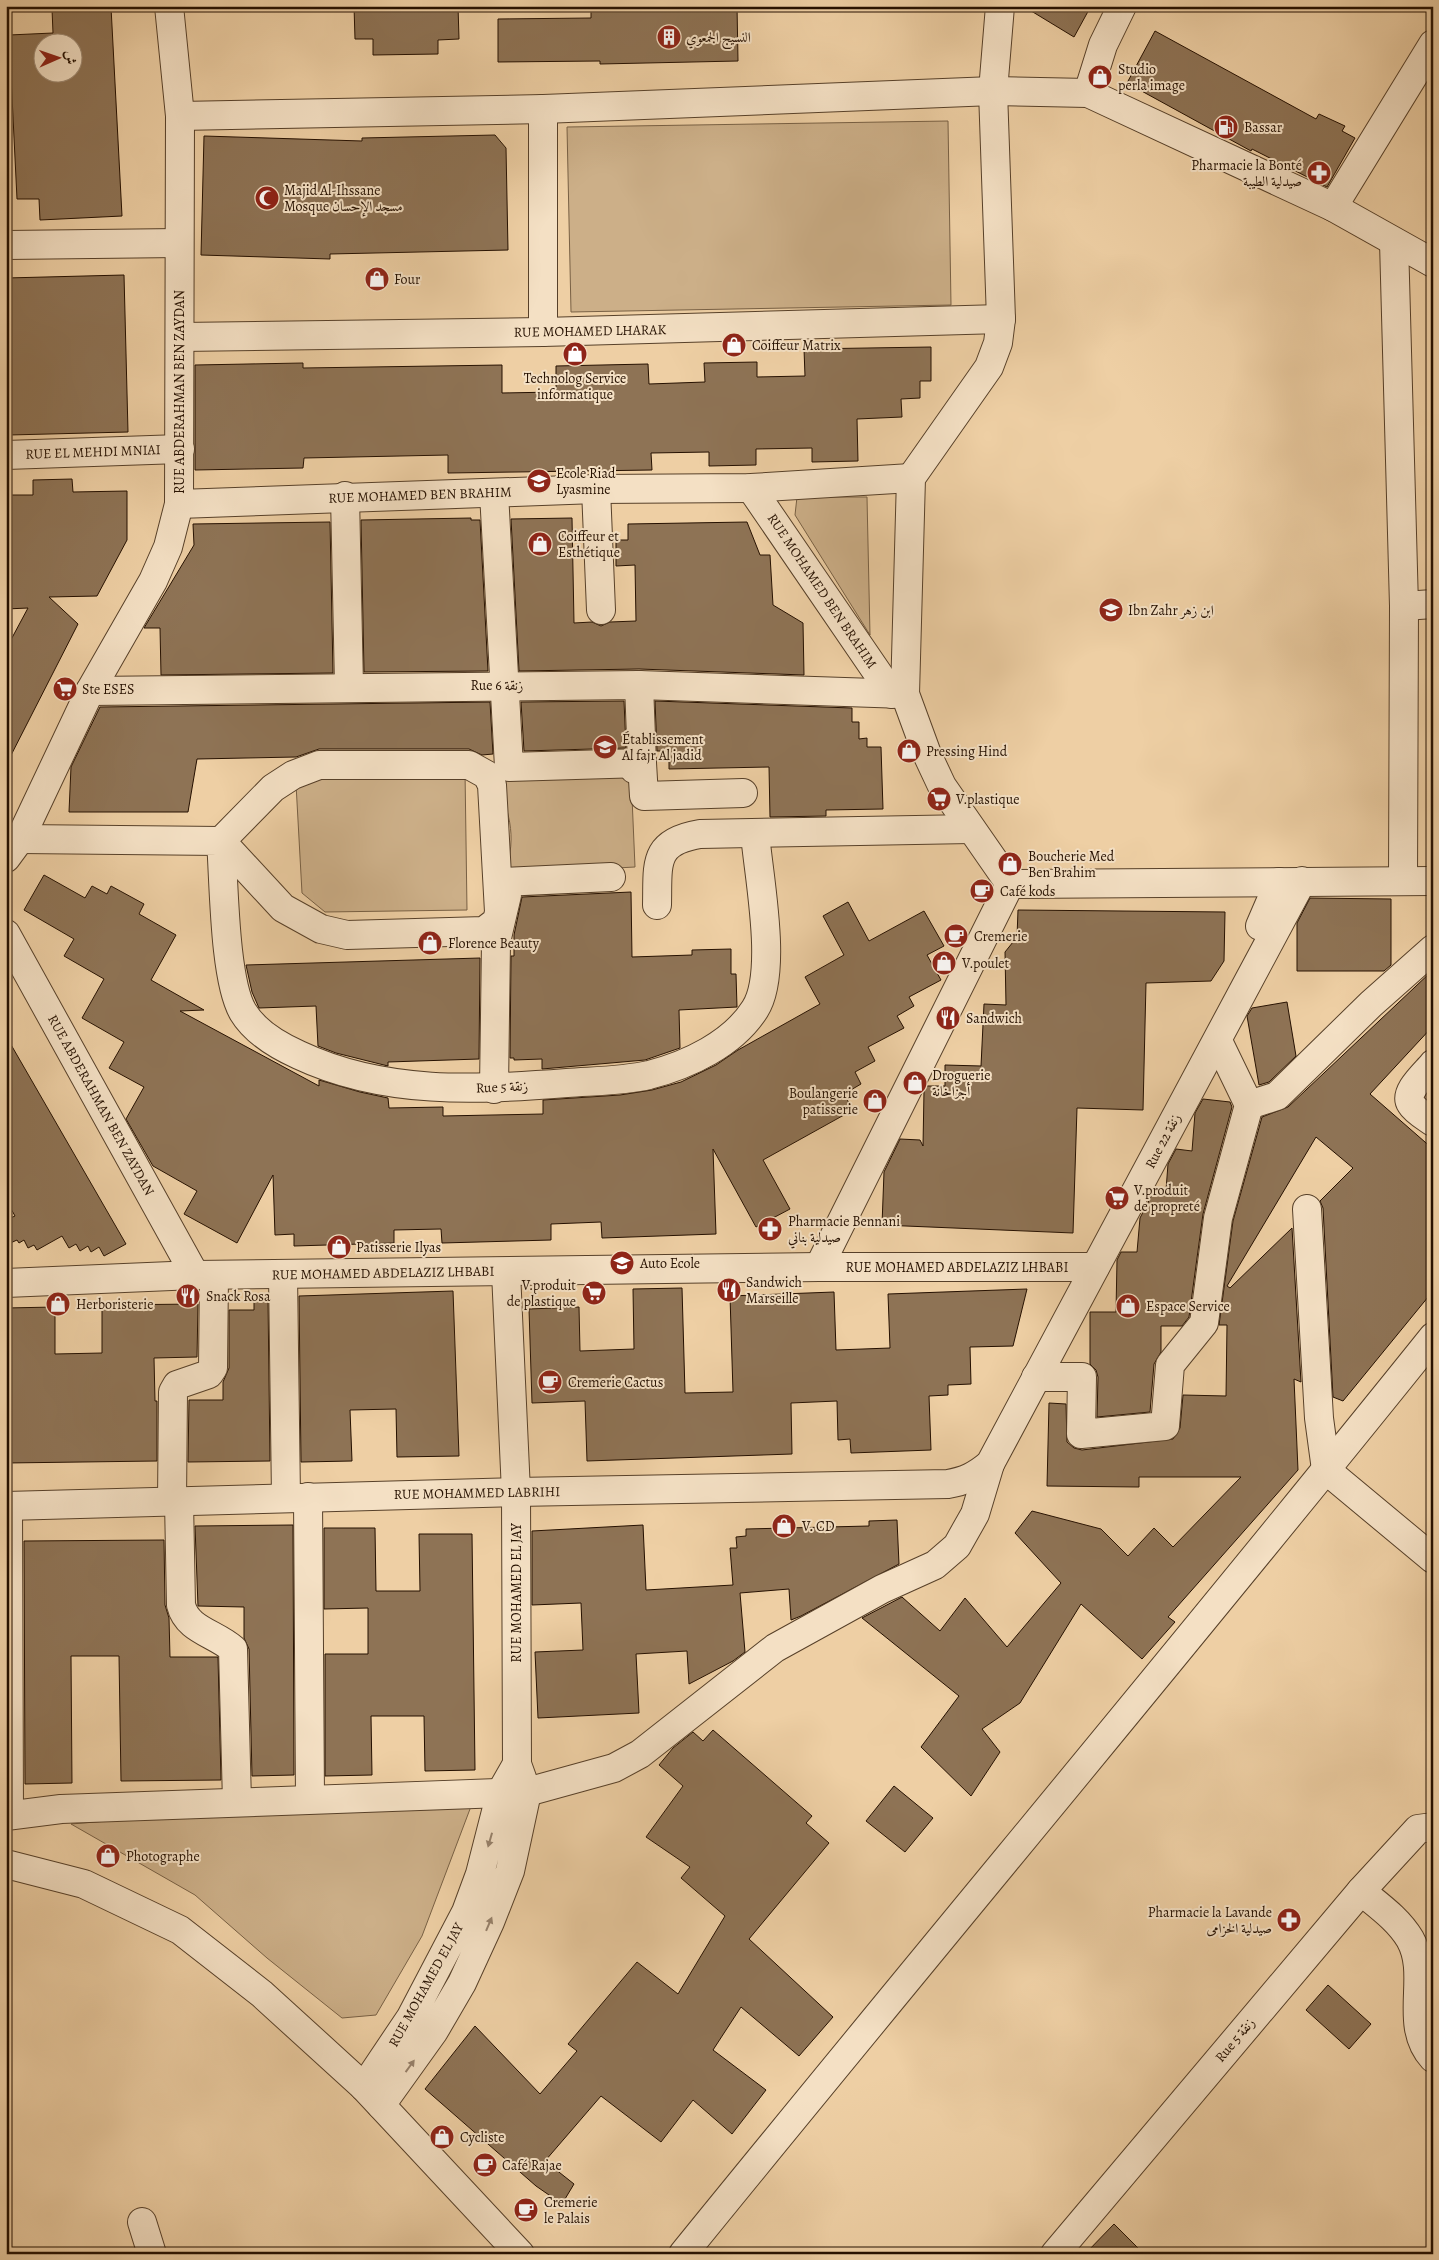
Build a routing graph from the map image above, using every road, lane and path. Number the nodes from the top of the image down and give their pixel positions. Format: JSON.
{"nodes":[{"id":1,"x":169,"y":6,"type":"edge"},
{"id":2,"x":1000,"y":6,"type":"edge"},
{"id":3,"x":1122,"y":6,"type":"edge"},
{"id":4,"x":1433,"y":44,"type":"edge"},
{"id":5,"x":993,"y":91,"type":"junction"},
{"id":6,"x":1088,"y":93,"type":"junction"},
{"id":7,"x":543,"y":109,"type":"junction"},
{"id":8,"x":180,"y":116,"type":"junction"},
{"id":9,"x":1333,"y":207,"type":"junction"},
{"id":10,"x":1394,"y":242,"type":"junction"},
{"id":11,"x":179,"y":243,"type":"junction"},
{"id":12,"x":6,"y":245,"type":"edge"},
{"id":13,"x":1431,"y":257,"type":"edge"},
{"id":14,"x":1001,"y":319,"type":"junction"},
{"id":15,"x":544,"y":332,"type":"junction"},
{"id":16,"x":180,"y":337,"type":"junction"},
{"id":17,"x":180,"y":448,"type":"junction"},
{"id":18,"x":6,"y":455,"type":"edge"},
{"id":19,"x":911,"y":478,"type":"junction"},
{"id":20,"x":751,"y":488,"type":"junction"},
{"id":21,"x":596,"y":489,"type":"junction"},
{"id":22,"x":494,"y":493,"type":"junction"},
{"id":23,"x":346,"y":496,"type":"junction"},
{"id":24,"x":179,"y":504,"type":"junction"},
{"id":25,"x":1433,"y":604,"type":"edge"},
{"id":26,"x":1404,"y":606,"type":"junction"},
{"id":27,"x":601,"y":610,"type":"dead end"},
{"id":28,"x":504,"y":685,"type":"junction"},
{"id":29,"x":639,"y":685,"type":"junction"},
{"id":30,"x":349,"y":686,"type":"junction"},
{"id":31,"x":90,"y":691,"type":"junction"},
{"id":32,"x":898,"y":694,"type":"junction"},
{"id":33,"x":638,"y":766,"type":"junction"},
{"id":34,"x":744,"y":793,"type":"dead end"},
{"id":35,"x":971,"y":829,"type":"junction"},
{"id":36,"x":755,"y":834,"type":"junction"},
{"id":37,"x":221,"y":841,"type":"junction"},
{"id":38,"x":13,"y":848,"type":"edge"},
{"id":39,"x":611,"y":877,"type":"dead end"},
{"id":40,"x":1402,"y":881,"type":"junction"},
{"id":41,"x":1433,"y":881,"type":"edge"},
{"id":42,"x":1291,"y":882,"type":"junction"},
{"id":43,"x":1010,"y":884,"type":"junction"},
{"id":44,"x":657,"y":905,"type":"dead end"},
{"id":45,"x":6,"y":934,"type":"edge"},
{"id":46,"x":1433,"y":949,"type":"edge"},
{"id":47,"x":1218,"y":1040,"type":"junction"},
{"id":48,"x":1433,"y":1064,"type":"edge"},
{"id":49,"x":494,"y":1089,"type":"junction"},
{"id":50,"x":1249,"y":1105,"type":"junction"},
{"id":51,"x":1433,"y":1122,"type":"edge"},
{"id":52,"x":1307,"y":1209,"type":"dead end"},
{"id":53,"x":1088,"y":1266,"type":"junction"},
{"id":54,"x":820,"y":1267,"type":"junction"},
{"id":55,"x":506,"y":1272,"type":"junction"},
{"id":56,"x":283,"y":1274,"type":"junction"},
{"id":57,"x":204,"y":1275,"type":"junction"},
{"id":58,"x":6,"y":1283,"type":"edge"},
{"id":59,"x":1433,"y":1336,"type":"edge"},
{"id":60,"x":1036,"y":1377,"type":"junction"},
{"id":61,"x":990,"y":1464,"type":"junction"},
{"id":62,"x":1326,"y":1470,"type":"junction"},
{"id":63,"x":948,"y":1484,"type":"joint"},
{"id":64,"x":516,"y":1492,"type":"junction"},
{"id":65,"x":297,"y":1498,"type":"junction"},
{"id":66,"x":175,"y":1501,"type":"junction"},
{"id":67,"x":7,"y":1506,"type":"edge"},
{"id":68,"x":1433,"y":1559,"type":"edge"},
{"id":69,"x":514,"y":1792,"type":"junction"},
{"id":70,"x":310,"y":1799,"type":"junction"},
{"id":71,"x":237,"y":1802,"type":"junction"},
{"id":72,"x":7,"y":1816,"type":"edge"},
{"id":73,"x":1428,"y":1821,"type":"edge"},
{"id":74,"x":6,"y":1864,"type":"edge"},
{"id":75,"x":1361,"y":1891,"type":"junction"},
{"id":76,"x":1433,"y":2058,"type":"edge"},
{"id":77,"x":373,"y":2096,"type":"junction"},
{"id":78,"x":142,"y":2222,"type":"dead end"},
{"id":79,"x":152,"y":2254,"type":"edge"},
{"id":80,"x":520,"y":2254,"type":"edge"},
{"id":81,"x":683,"y":2254,"type":"edge"},
{"id":82,"x":1055,"y":2254,"type":"edge"}],
"edges":[{"from":1,"to":8,"type":"street","name":"RUE ABDERAHMAN BEN ZAYDAN"},
{"from":2,"to":5,"type":"street"},
{"from":3,"to":6,"type":"street"},
{"from":4,"to":9,"type":"street"},
{"from":5,"to":6,"type":"street"},
{"from":5,"to":7,"type":"street"},
{"from":5,"to":14,"type":"street"},
{"from":6,"to":9,"type":"street"},
{"from":7,"to":8,"type":"street"},
{"from":7,"to":15,"type":"street"},
{"from":8,"to":11,"type":"street","name":"RUE ABDERAHMAN BEN ZAYDAN"},
{"from":9,"to":10,"type":"street"},
{"from":10,"to":13,"type":"street"},
{"from":10,"to":26,"type":"street"},
{"from":11,"to":12,"type":"street"},
{"from":11,"to":16,"type":"street","name":"RUE ABDERAHMAN BEN ZAYDAN"},
{"from":14,"to":15,"type":"street","name":"RUE MOHAMED LHARAK"},
{"from":14,"to":19,"type":"street"},
{"from":15,"to":16,"type":"street","name":"RUE MOHAMED LHARAK"},
{"from":16,"to":17,"type":"street","name":"RUE ABDERAHMAN BEN ZAYDAN"},
{"from":17,"to":18,"type":"street","name":"RUE EL MEHDI MNIAI"},
{"from":17,"to":24,"type":"street","name":"RUE ABDERAHMAN BEN ZAYDAN"},
{"from":19,"to":20,"type":"street","name":"RUE MOHAMED BEN BRAHIM"},
{"from":19,"to":32,"type":"street"},
{"from":20,"to":21,"type":"street","name":"RUE MOHAMED BEN BRAHIM"},
{"from":20,"to":32,"type":"street","name":"RUE MOHAMED BEN BRAHIM"},
{"from":21,"to":22,"type":"street","name":"RUE MOHAMED BEN BRAHIM"},
{"from":21,"to":27,"type":"street"},
{"from":22,"to":23,"type":"street","name":"RUE MOHAMED BEN BRAHIM"},
{"from":22,"to":28,"type":"street"},
{"from":23,"to":24,"type":"street","name":"RUE MOHAMED BEN BRAHIM"},
{"from":23,"to":30,"type":"street"},
{"from":24,"to":31,"type":"street","name":"RUE ABDERAHMAN BEN ZAYDAN"},
{"from":25,"to":26,"type":"street"},
{"from":26,"to":40,"type":"street"},
{"from":28,"to":29,"type":"street","name":"Rue 6 زنقة"},
{"from":28,"to":30,"type":"street","name":"Rue 6 زنقة"},
{"from":28,"to":33,"type":"street"},
{"from":29,"to":32,"type":"street","name":"Rue 6 زنقة"},
{"from":29,"to":33,"type":"street"},
{"from":30,"to":31,"type":"street","name":"Rue 6 زنقة"},
{"from":31,"to":38,"type":"street","name":"RUE ABDERAHMAN BEN ZAYDAN"},
{"from":32,"to":35,"type":"street","name":"RUE MOHAMED BEN BRAHIM"},
{"from":33,"to":34,"type":"street"},
{"from":35,"to":36,"type":"street"},
{"from":35,"to":43,"type":"street","name":"RUE MOHAMED BEN BRAHIM"},
{"from":36,"to":44,"type":"street"},
{"from":36,"to":49,"type":"street","name":"Rue 5 زنقة"},
{"from":37,"to":37,"type":"street"},
{"from":37,"to":38,"type":"street"},
{"from":37,"to":49,"type":"street","name":"Rue 5 زنقة"},
{"from":39,"to":49,"type":"street"},
{"from":40,"to":41,"type":"street"},
{"from":40,"to":42,"type":"street"},
{"from":42,"to":43,"type":"street"},
{"from":42,"to":47,"type":"street","name":"Rue 22 زنقة"},
{"from":42,"to":53,"type":"street"},
{"from":43,"to":54,"type":"street","name":"RUE MOHAMED ABDELAZIZ LHBABI"},
{"from":45,"to":57,"type":"street","name":"RUE ABDERAHMAN BEN ZAYDAN"},
{"from":46,"to":50,"type":"street"},
{"from":47,"to":50,"type":"street"},
{"from":47,"to":53,"type":"street","name":"Rue 22 زنقة"},
{"from":48,"to":51,"type":"street"},
{"from":50,"to":60,"type":"street"},
{"from":52,"to":62,"type":"street"},
{"from":53,"to":54,"type":"street","name":"RUE MOHAMED ABDELAZIZ LHBABI"},
{"from":53,"to":60,"type":"street","name":"Rue 22 زنقة"},
{"from":54,"to":55,"type":"street","name":"RUE MOHAMED ABDELAZIZ LHBABI"},
{"from":55,"to":56,"type":"street","name":"RUE MOHAMED ABDELAZIZ LHBABI"},
{"from":55,"to":64,"type":"street","name":"RUE MOHAMED EL JAY"},
{"from":56,"to":57,"type":"street","name":"RUE MOHAMED ABDELAZIZ LHBABI"},
{"from":56,"to":65,"type":"street"},
{"from":57,"to":58,"type":"street","name":"RUE MOHAMED ABDELAZIZ LHBABI"},
{"from":57,"to":66,"type":"street"},
{"from":59,"to":62,"type":"street"},
{"from":60,"to":61,"type":"street","name":"Rue 22 زنقة"},
{"from":61,"to":63,"type":"street","name":"Rue 22 زنقة"},
{"from":61,"to":69,"type":"street"},
{"from":62,"to":68,"type":"street"},
{"from":62,"to":81,"type":"street"},
{"from":63,"to":64,"type":"street","name":"RUE MOHAMMED LABRIHI"},
{"from":64,"to":65,"type":"street","name":"RUE MOHAMMED LABRIHI"},
{"from":64,"to":69,"type":"street","name":"RUE MOHAMED EL JAY"},
{"from":65,"to":66,"type":"street","name":"RUE MOHAMMED LABRIHI"},
{"from":65,"to":70,"type":"street"},
{"from":66,"to":67,"type":"street","name":"RUE MOHAMMED LABRIHI"},
{"from":66,"to":71,"type":"street"},
{"from":67,"to":72,"type":"street"},
{"from":69,"to":70,"type":"street"},
{"from":69,"to":77,"type":"street","name":"RUE MOHAMED EL JAY"},
{"from":70,"to":71,"type":"street"},
{"from":71,"to":72,"type":"street"},
{"from":73,"to":75,"type":"street","name":"Rue 5 زنقة"},
{"from":74,"to":77,"type":"street"},
{"from":75,"to":76,"type":"street"},
{"from":75,"to":82,"type":"street","name":"Rue 5 زنقة"},
{"from":77,"to":80,"type":"street"},
{"from":78,"to":79,"type":"street"}]}
